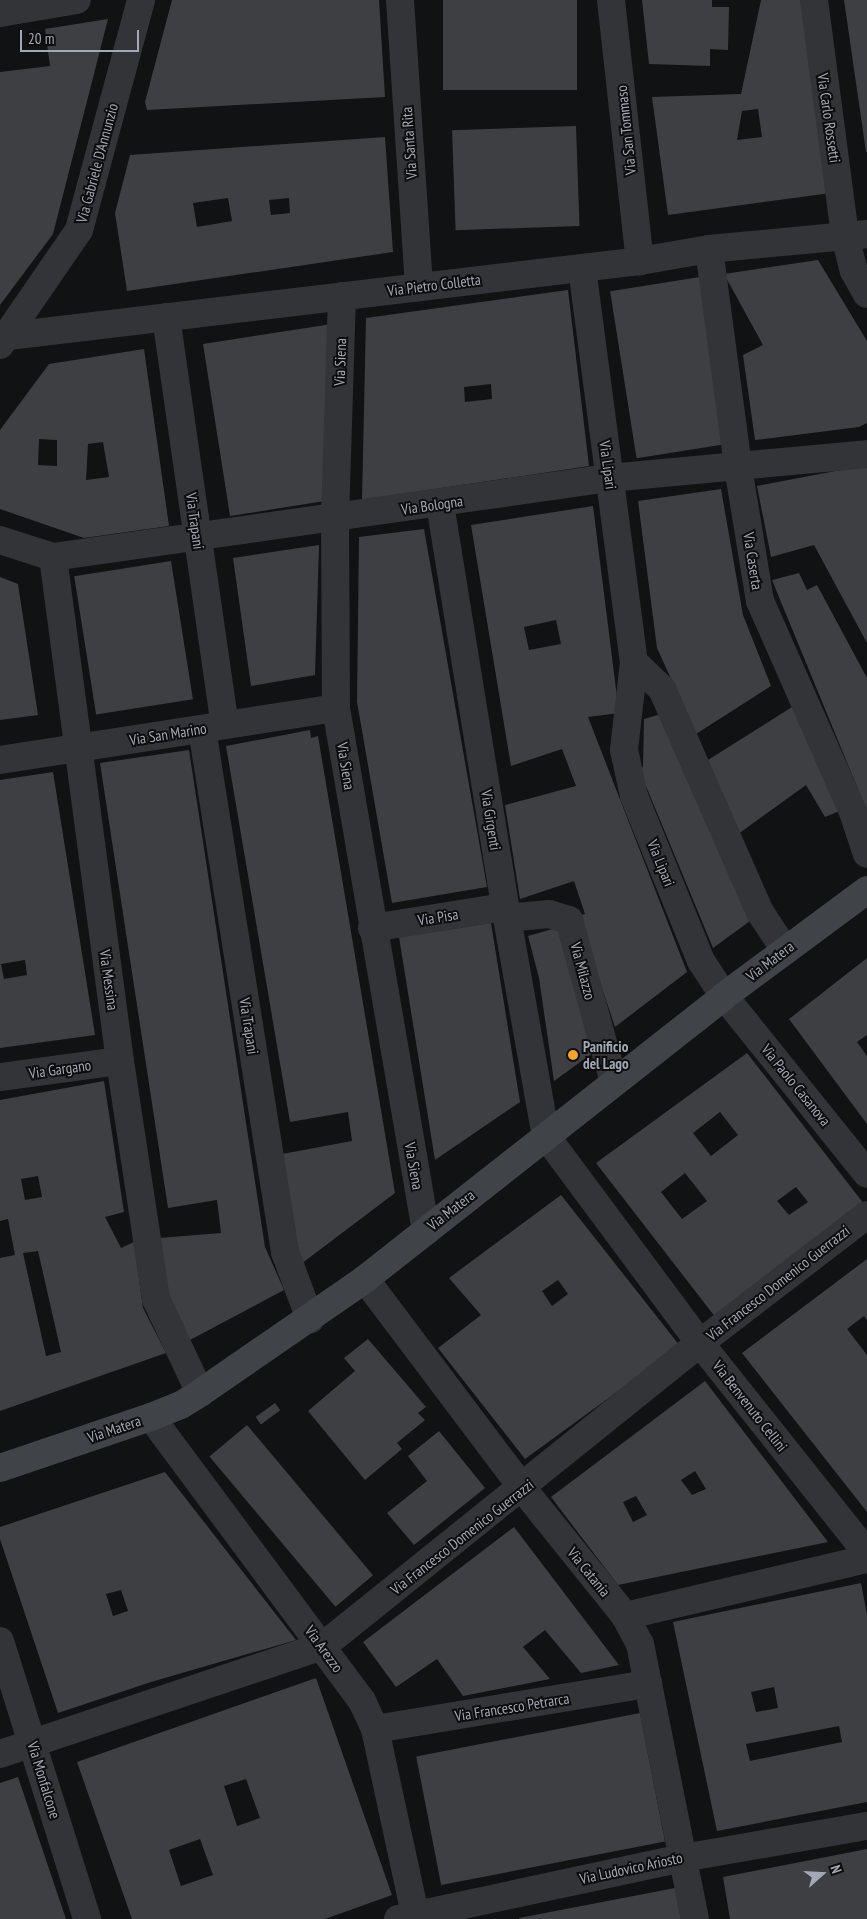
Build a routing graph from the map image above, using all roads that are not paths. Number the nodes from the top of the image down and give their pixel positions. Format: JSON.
{"nodes":[{"id":1,"x":77,"y":0,"type":"edge"},
{"id":2,"x":141,"y":0,"type":"edge"},
{"id":3,"x":400,"y":0,"type":"edge"},
{"id":4,"x":611,"y":0,"type":"edge"},
{"id":5,"x":814,"y":0,"type":"edge"},
{"id":6,"x":0,"y":13,"type":"edge"},
{"id":7,"x":856,"y":235,"type":"edge"},
{"id":8,"x":709,"y":249,"type":"junction"},
{"id":9,"x":640,"y":261,"type":"junction"},
{"id":10,"x":582,"y":268,"type":"junction"},
{"id":11,"x":419,"y":287,"type":"junction"},
{"id":12,"x":867,"y":294,"type":"edge"},
{"id":13,"x":342,"y":296,"type":"junction"},
{"id":14,"x":166,"y":317,"type":"junction"},
{"id":15,"x":2,"y":339,"type":"edge"},
{"id":16,"x":867,"y":454,"type":"edge"},
{"id":17,"x":738,"y":468,"type":"junction"},
{"id":18,"x":609,"y":478,"type":"junction"},
{"id":19,"x":440,"y":504,"type":"junction"},
{"id":20,"x":335,"y":518,"type":"junction"},
{"id":21,"x":198,"y":536,"type":"junction"},
{"id":22,"x":0,"y":540,"type":"edge"},
{"id":23,"x":53,"y":557,"type":"junction"},
{"id":24,"x":634,"y":662,"type":"junction"},
{"id":25,"x":336,"y":708,"type":"junction"},
{"id":26,"x":213,"y":727,"type":"junction"},
{"id":27,"x":77,"y":748,"type":"junction"},
{"id":28,"x":0,"y":760,"type":"edge"},
{"id":29,"x":867,"y":854,"type":"edge"},
{"id":30,"x":867,"y":890,"type":"edge"},
{"id":31,"x":506,"y":912,"type":"junction"},
{"id":32,"x":372,"y":928,"type":"junction"},
{"id":33,"x":785,"y":950,"type":"junction"},
{"id":34,"x":724,"y":996,"type":"junction"},
{"id":35,"x":120,"y":1061,"type":"junction"},
{"id":36,"x":0,"y":1077,"type":"edge"},
{"id":37,"x":614,"y":1082,"type":"junction"},
{"id":38,"x":546,"y":1136,"type":"junction"},
{"id":39,"x":867,"y":1174,"type":"edge"},
{"id":40,"x":867,"y":1215,"type":"edge"},
{"id":41,"x":426,"y":1230,"type":"junction"},
{"id":42,"x":365,"y":1279,"type":"junction"},
{"id":43,"x":310,"y":1319,"type":"junction"},
{"id":44,"x":700,"y":1343,"type":"junction"},
{"id":45,"x":200,"y":1393,"type":"junction"},
{"id":46,"x":151,"y":1417,"type":"junction"},
{"id":47,"x":0,"y":1468,"type":"edge"},
{"id":48,"x":523,"y":1489,"type":"junction"},
{"id":49,"x":867,"y":1553,"type":"edge"},
{"id":50,"x":867,"y":1559,"type":"edge"},
{"id":51,"x":625,"y":1616,"type":"junction"},
{"id":52,"x":0,"y":1641,"type":"edge"},
{"id":53,"x":324,"y":1646,"type":"junction"},
{"id":54,"x":648,"y":1684,"type":"junction"},
{"id":55,"x":375,"y":1729,"type":"junction"},
{"id":56,"x":32,"y":1744,"type":"junction"},
{"id":57,"x":0,"y":1754,"type":"edge"},
{"id":58,"x":867,"y":1826,"type":"edge"},
{"id":59,"x":683,"y":1858,"type":"junction"},
{"id":60,"x":409,"y":1917,"type":"edge"},
{"id":61,"x":87,"y":1919,"type":"edge"},
{"id":62,"x":695,"y":1919,"type":"edge"}],
"edges":[{"from":1,"to":6,"type":"street"},
{"from":2,"to":15,"type":"street","name":"Via Gabriele D'Annunzio"},
{"from":3,"to":11,"type":"street","name":"Via Santa Rita"},
{"from":4,"to":9,"type":"street","name":"Via San Tommaso"},
{"from":5,"to":7,"type":"street","name":"Via Carlo Rossetti"},
{"from":7,"to":8,"type":"street","name":"Via Pietro Colletta"},
{"from":7,"to":12,"type":"street","name":"Via Carlo Rossetti"},
{"from":8,"to":9,"type":"street","name":"Via Pietro Colletta"},
{"from":8,"to":17,"type":"street","name":"Via Caserta"},
{"from":9,"to":10,"type":"street","name":"Via Pietro Colletta"},
{"from":10,"to":11,"type":"street","name":"Via Pietro Colletta"},
{"from":10,"to":18,"type":"street","name":"Via Lipari"},
{"from":11,"to":13,"type":"street","name":"Via Pietro Colletta"},
{"from":13,"to":14,"type":"street","name":"Via Pietro Colletta"},
{"from":13,"to":20,"type":"street","name":"Via Siena"},
{"from":14,"to":15,"type":"street","name":"Via Pietro Colletta"},
{"from":14,"to":21,"type":"street","name":"Via Trapani"},
{"from":16,"to":17,"type":"street","name":"Via Bologna"},
{"from":17,"to":18,"type":"street","name":"Via Bologna"},
{"from":17,"to":29,"type":"street","name":"Via Caserta"},
{"from":18,"to":19,"type":"street","name":"Via Bologna"},
{"from":18,"to":24,"type":"street","name":"Via Lipari"},
{"from":19,"to":20,"type":"street","name":"Via Bologna"},
{"from":19,"to":31,"type":"street","name":"Via Girgenti"},
{"from":20,"to":21,"type":"street","name":"Via Bologna"},
{"from":20,"to":25,"type":"street","name":"Via Siena"},
{"from":21,"to":23,"type":"street","name":"Via Bologna"},
{"from":21,"to":26,"type":"street","name":"Via Trapani"},
{"from":22,"to":23,"type":"street","name":"Via Bologna"},
{"from":23,"to":27,"type":"street","name":"Via Messina"},
{"from":24,"to":33,"type":"street"},
{"from":24,"to":34,"type":"street","name":"Via Lipari"},
{"from":25,"to":26,"type":"street","name":"Via San Marino"},
{"from":25,"to":32,"type":"street","name":"Via Siena"},
{"from":26,"to":27,"type":"street","name":"Via San Marino"},
{"from":26,"to":43,"type":"street","name":"Via Trapani"},
{"from":27,"to":28,"type":"street","name":"Via San Marino"},
{"from":27,"to":35,"type":"street","name":"Via Messina"},
{"from":30,"to":33,"type":"street","name":"Via Matera"},
{"from":31,"to":32,"type":"street","name":"Via Pisa"},
{"from":31,"to":37,"type":"street","name":"Via Milazzo"},
{"from":31,"to":38,"type":"street","name":"Via Girgenti"},
{"from":32,"to":41,"type":"street","name":"Via Siena"},
{"from":33,"to":34,"type":"street","name":"Via Matera"},
{"from":34,"to":37,"type":"street","name":"Via Matera"},
{"from":34,"to":39,"type":"street","name":"Via Paolo Casanova"},
{"from":35,"to":36,"type":"street","name":"Via Gargano"},
{"from":35,"to":45,"type":"street","name":"Via Messina"},
{"from":37,"to":38,"type":"street","name":"Via Matera"},
{"from":38,"to":41,"type":"street","name":"Via Matera"},
{"from":38,"to":44,"type":"street","name":"Via Benvenuto Cellini"},
{"from":40,"to":44,"type":"street","name":"Via Francesco Domenico Guerrazzi"},
{"from":41,"to":42,"type":"street","name":"Via Matera"},
{"from":42,"to":43,"type":"street","name":"Via Matera"},
{"from":42,"to":48,"type":"street","name":"Via Catania"},
{"from":43,"to":45,"type":"street","name":"Via Matera"},
{"from":44,"to":48,"type":"street","name":"Via Francesco Domenico Guerrazzi"},
{"from":44,"to":49,"type":"street","name":"Via Benvenuto Cellini"},
{"from":45,"to":46,"type":"street","name":"Via Matera"},
{"from":46,"to":47,"type":"street","name":"Via Matera"},
{"from":46,"to":53,"type":"street","name":"Via Arezzo"},
{"from":48,"to":51,"type":"street","name":"Via Catania"},
{"from":48,"to":53,"type":"street","name":"Via Francesco Domenico Guerrazzi"},
{"from":50,"to":51,"type":"street"},
{"from":51,"to":54,"type":"street","name":"Via Catania"},
{"from":52,"to":56,"type":"street","name":"Via Monfalcone"},
{"from":53,"to":55,"type":"street","name":"Via Arezzo"},
{"from":53,"to":56,"type":"street","name":"Via Francesco Domenico Guerrazzi"},
{"from":54,"to":55,"type":"street","name":"Via Francesco Petrarca"},
{"from":54,"to":59,"type":"street","name":"Via Catania"},
{"from":55,"to":60,"type":"street","name":"Via Arezzo"},
{"from":56,"to":57,"type":"street","name":"Via Francesco Domenico Guerrazzi"},
{"from":56,"to":61,"type":"street","name":"Via Monfalcone"},
{"from":58,"to":59,"type":"street","name":"Via Ludovico Ariosto"},
{"from":59,"to":60,"type":"street","name":"Via Ludovico Ariosto"},
{"from":59,"to":62,"type":"street","name":"Via Catania"}]}
